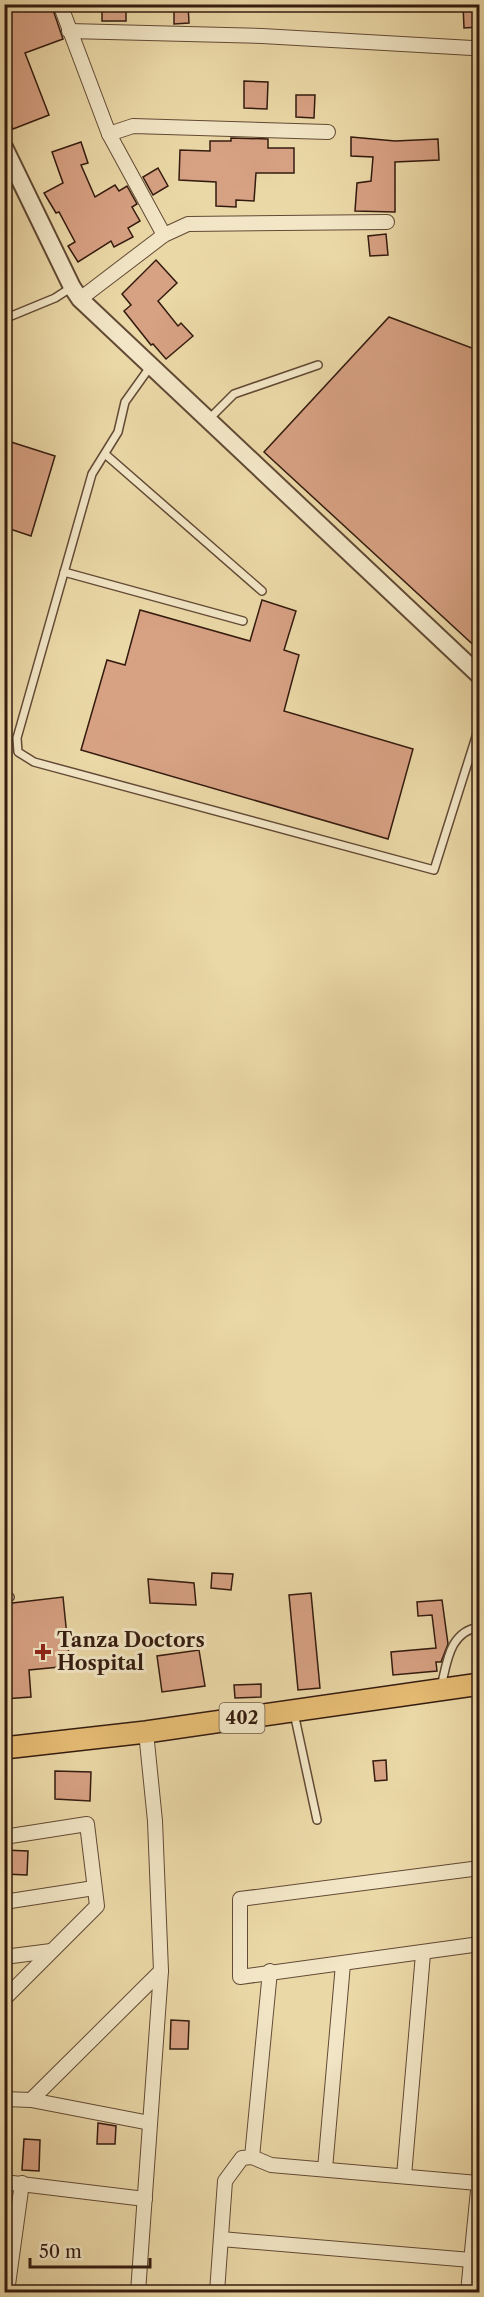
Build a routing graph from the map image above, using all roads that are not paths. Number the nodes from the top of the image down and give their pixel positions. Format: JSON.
{"nodes":[{"id":1,"x":60,"y":4,"type":"edge"},
{"id":2,"x":69,"y":31,"type":"junction"},
{"id":3,"x":472,"y":48,"type":"dead end"},
{"id":4,"x":328,"y":132,"type":"dead end"},
{"id":5,"x":109,"y":134,"type":"junction"},
{"id":6,"x":4,"y":147,"type":"edge"},
{"id":7,"x":387,"y":222,"type":"dead end"},
{"id":8,"x":164,"y":235,"type":"junction"},
{"id":9,"x":76,"y":293,"type":"junction"},
{"id":10,"x":4,"y":319,"type":"edge"},
{"id":11,"x":318,"y":365,"type":"dead end"},
{"id":12,"x":150,"y":367,"type":"junction"},
{"id":13,"x":207,"y":421,"type":"junction"},
{"id":14,"x":105,"y":454,"type":"junction"},
{"id":15,"x":64,"y":572,"type":"junction"},
{"id":16,"x":262,"y":591,"type":"dead end"},
{"id":17,"x":243,"y":621,"type":"dead end"},
{"id":18,"x":480,"y":676,"type":"edge"},
{"id":19,"x":480,"y":724,"type":"edge"},
{"id":20,"x":480,"y":1627,"type":"edge"},
{"id":21,"x":480,"y":1684,"type":"edge"},
{"id":22,"x":440,"y":1690,"type":"junction"},
{"id":23,"x":293,"y":1710,"type":"junction"},
{"id":24,"x":146,"y":1732,"type":"junction"},
{"id":25,"x":4,"y":1748,"type":"edge"},
{"id":26,"x":317,"y":1820,"type":"dead end"},
{"id":27,"x":4,"y":1837,"type":"edge"},
{"id":28,"x":480,"y":1868,"type":"edge"},
{"id":29,"x":94,"y":1888,"type":"junction"},
{"id":30,"x":4,"y":1902,"type":"edge"},
{"id":31,"x":480,"y":1944,"type":"edge"},
{"id":32,"x":51,"y":1951,"type":"junction"},
{"id":33,"x":423,"y":1954,"type":"junction"},
{"id":34,"x":4,"y":1957,"type":"edge"},
{"id":35,"x":343,"y":1964,"type":"junction"},
{"id":36,"x":161,"y":1971,"type":"junction"},
{"id":37,"x":270,"y":1971,"type":"junction"},
{"id":38,"x":4,"y":1999,"type":"edge"},
{"id":39,"x":4,"y":2099,"type":"edge"},
{"id":40,"x":31,"y":2100,"type":"junction"},
{"id":41,"x":150,"y":2123,"type":"junction"},
{"id":42,"x":252,"y":2157,"type":"junction"},
{"id":43,"x":325,"y":2169,"type":"junction"},
{"id":44,"x":404,"y":2176,"type":"junction"},
{"id":45,"x":479,"y":2176,"type":"edge"},
{"id":46,"x":4,"y":2181,"type":"edge"},
{"id":47,"x":22,"y":2183,"type":"junction"},
{"id":48,"x":145,"y":2199,"type":"junction"},
{"id":49,"x":220,"y":2239,"type":"junction"},
{"id":50,"x":471,"y":2260,"type":"junction"},
{"id":51,"x":7,"y":2292,"type":"edge"},
{"id":52,"x":138,"y":2292,"type":"edge"},
{"id":53,"x":216,"y":2292,"type":"edge"},
{"id":54,"x":468,"y":2292,"type":"edge"}],
"edges":[{"from":1,"to":2,"type":"street"},
{"from":2,"to":3,"type":"street"},
{"from":2,"to":5,"type":"street"},
{"from":4,"to":5,"type":"street"},
{"from":5,"to":8,"type":"street"},
{"from":6,"to":9,"type":"street"},
{"from":7,"to":8,"type":"street"},
{"from":8,"to":9,"type":"street"},
{"from":9,"to":10,"type":"lane"},
{"from":9,"to":12,"type":"street"},
{"from":11,"to":13,"type":"lane"},
{"from":12,"to":13,"type":"street"},
{"from":12,"to":14,"type":"lane"},
{"from":13,"to":18,"type":"street"},
{"from":14,"to":15,"type":"lane"},
{"from":14,"to":16,"type":"lane"},
{"from":15,"to":17,"type":"lane"},
{"from":15,"to":19,"type":"lane"},
{"from":20,"to":22,"type":"lane"},
{"from":21,"to":22,"type":"main road","number":"402"},
{"from":22,"to":23,"type":"main road","number":"402"},
{"from":23,"to":24,"type":"main road","number":"402"},
{"from":23,"to":26,"type":"lane"},
{"from":24,"to":25,"type":"main road","number":"402"},
{"from":24,"to":36,"type":"street"},
{"from":27,"to":29,"type":"street"},
{"from":28,"to":37,"type":"street"},
{"from":29,"to":30,"type":"street"},
{"from":29,"to":32,"type":"street"},
{"from":31,"to":33,"type":"street"},
{"from":32,"to":34,"type":"street"},
{"from":32,"to":38,"type":"street"},
{"from":33,"to":35,"type":"street"},
{"from":33,"to":44,"type":"street"},
{"from":35,"to":37,"type":"street"},
{"from":35,"to":43,"type":"street"},
{"from":36,"to":40,"type":"street"},
{"from":36,"to":41,"type":"street"},
{"from":37,"to":42,"type":"street"},
{"from":39,"to":40,"type":"street"},
{"from":40,"to":41,"type":"street"},
{"from":41,"to":48,"type":"street"},
{"from":42,"to":43,"type":"street"},
{"from":42,"to":49,"type":"street"},
{"from":43,"to":44,"type":"street"},
{"from":44,"to":45,"type":"street"},
{"from":45,"to":50,"type":"street"},
{"from":46,"to":47,"type":"street"},
{"from":47,"to":48,"type":"street"},
{"from":47,"to":51,"type":"street"},
{"from":48,"to":52,"type":"street"},
{"from":49,"to":50,"type":"street"},
{"from":49,"to":53,"type":"street"},
{"from":50,"to":54,"type":"street"}]}
